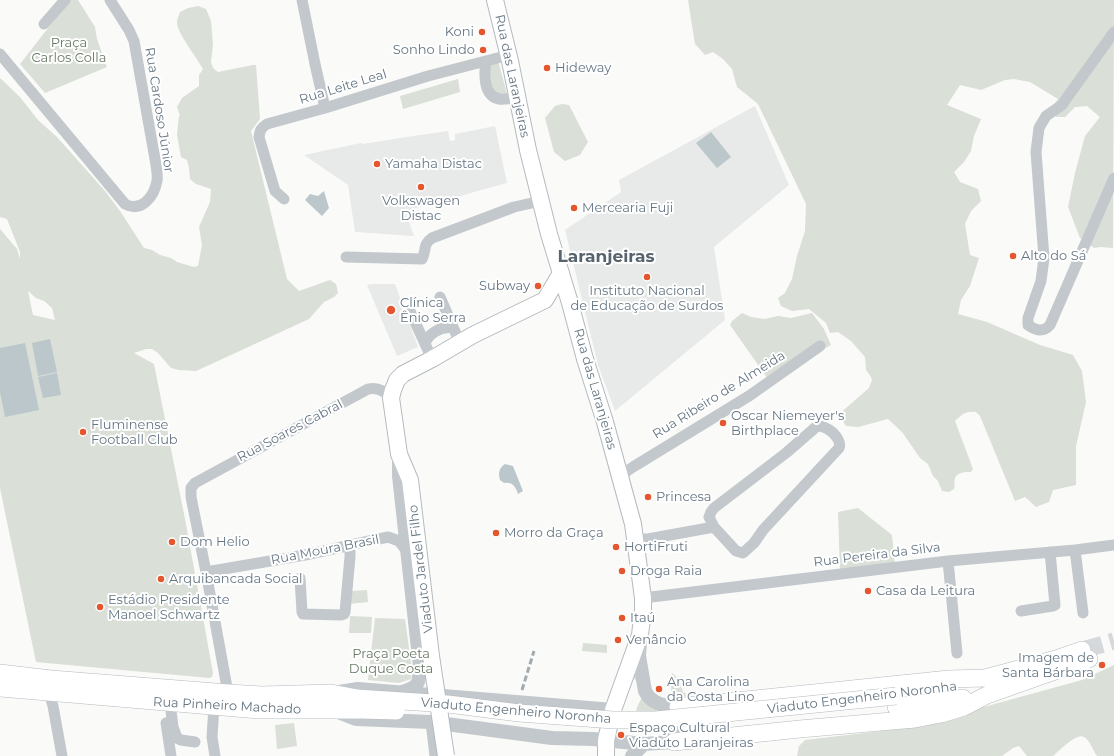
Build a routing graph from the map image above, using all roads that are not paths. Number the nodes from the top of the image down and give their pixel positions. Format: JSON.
{"nodes":[{"id":1,"x":65,"y":0,"type":"edge"},
{"id":2,"x":110,"y":0,"type":"edge"},
{"id":3,"x":302,"y":0,"type":"edge"},
{"id":4,"x":494,"y":0,"type":"edge"},
{"id":5,"x":44,"y":24,"type":"dead end"},
{"id":6,"x":1114,"y":32,"type":"edge"},
{"id":7,"x":0,"y":54,"type":"edge"},
{"id":8,"x":509,"y":56,"type":"junction"},
{"id":9,"x":486,"y":61,"type":"junction"},
{"id":10,"x":518,"y":96,"type":"junction"},
{"id":11,"x":325,"y":108,"type":"junction"},
{"id":12,"x":1114,"y":178,"type":"edge"},
{"id":13,"x":284,"y":198,"type":"dead end"},
{"id":14,"x":541,"y":201,"type":"junction"},
{"id":15,"x":346,"y":257,"type":"dead end"},
{"id":16,"x":561,"y":273,"type":"junction"},
{"id":17,"x":440,"y":297,"type":"dead end"},
{"id":18,"x":545,"y":300,"type":"junction"},
{"id":19,"x":570,"y":303,"type":"junction"},
{"id":20,"x":410,"y":310,"type":"dead end"},
{"id":21,"x":453,"y":328,"type":"junction"},
{"id":22,"x":460,"y":343,"type":"junction"},
{"id":23,"x":425,"y":344,"type":"junction"},
{"id":24,"x":820,"y":346,"type":"dead end"},
{"id":25,"x":432,"y":359,"type":"junction"},
{"id":26,"x":391,"y":398,"type":"junction"},
{"id":27,"x":616,"y":462,"type":"junction"},
{"id":28,"x":633,"y":466,"type":"junction"},
{"id":29,"x":620,"y":479,"type":"junction"},
{"id":30,"x":714,"y":527,"type":"junction"},
{"id":31,"x":635,"y":539,"type":"junction"},
{"id":32,"x":350,"y":545,"type":"junction"},
{"id":33,"x":1114,"y":545,"type":"edge"},
{"id":34,"x":412,"y":548,"type":"junction"},
{"id":35,"x":1075,"y":550,"type":"junction"},
{"id":36,"x":1050,"y":552,"type":"junction"},
{"id":37,"x":948,"y":561,"type":"junction"},
{"id":38,"x":206,"y":572,"type":"junction"},
{"id":39,"x":300,"y":578,"type":"dead end"},
{"id":40,"x":643,"y":598,"type":"junction"},
{"id":41,"x":1021,"y":611,"type":"dead end"},
{"id":42,"x":1083,"y":613,"type":"dead end"},
{"id":43,"x":640,"y":636,"type":"junction"},
{"id":44,"x":957,"y":653,"type":"dead end"},
{"id":45,"x":0,"y":673,"type":"edge"},
{"id":46,"x":985,"y":678,"type":"junction"},
{"id":47,"x":50,"y":686,"type":"junction"},
{"id":48,"x":0,"y":688,"type":"edge"},
{"id":49,"x":402,"y":692,"type":"junction"},
{"id":50,"x":228,"y":693,"type":"junction"},
{"id":51,"x":331,"y":693,"type":"junction"},
{"id":52,"x":987,"y":695,"type":"junction"},
{"id":53,"x":896,"y":702,"type":"junction"},
{"id":54,"x":166,"y":703,"type":"junction"},
{"id":55,"x":359,"y":704,"type":"junction"},
{"id":56,"x":214,"y":706,"type":"junction"},
{"id":57,"x":580,"y":707,"type":"junction"},
{"id":58,"x":678,"y":707,"type":"junction"},
{"id":59,"x":332,"y":710,"type":"junction"},
{"id":60,"x":613,"y":710,"type":"junction"},
{"id":61,"x":431,"y":722,"type":"junction"},
{"id":62,"x":576,"y":738,"type":"junction"},
{"id":63,"x":195,"y":742,"type":"dead end"},
{"id":64,"x":674,"y":742,"type":"junction"},
{"id":65,"x":644,"y":744,"type":"junction"},
{"id":66,"x":606,"y":748,"type":"edge"},
{"id":67,"x":62,"y":756,"type":"edge"},
{"id":68,"x":171,"y":756,"type":"edge"},
{"id":69,"x":215,"y":756,"type":"edge"},
{"id":70,"x":435,"y":756,"type":"edge"},
{"id":71,"x":446,"y":756,"type":"edge"},
{"id":72,"x":632,"y":756,"type":"edge"}],
"edges":[{"from":1,"to":5,"type":"street"},
{"from":2,"to":7,"type":"street","name":"Rua Cardoso Júnior"},
{"from":3,"to":11,"type":"street"},
{"from":4,"to":8,"type":"main road","name":"Rua das Laranjeiras"},
{"from":6,"to":12,"type":"street"},
{"from":8,"to":9,"type":"street","name":"Rua Leite Leal"},
{"from":8,"to":10,"type":"main road","name":"Rua das Laranjeiras"},
{"from":9,"to":10,"type":"street"},
{"from":9,"to":11,"type":"street","name":"Rua Leite Leal"},
{"from":10,"to":14,"type":"main road","name":"Rua das Laranjeiras"},
{"from":11,"to":13,"type":"street","name":"Rua Leite Leal"},
{"from":14,"to":15,"type":"street"},
{"from":14,"to":16,"type":"main road","name":"Rua das Laranjeiras"},
{"from":16,"to":18,"type":"main road"},
{"from":16,"to":19,"type":"main road","name":"Rua das Laranjeiras"},
{"from":17,"to":21,"type":"street"},
{"from":18,"to":19,"type":"main road"},
{"from":18,"to":22,"type":"main road"},
{"from":19,"to":27,"type":"main road","name":"Rua das Laranjeiras"},
{"from":20,"to":23,"type":"street"},
{"from":21,"to":22,"type":"street"},
{"from":21,"to":23,"type":"street"},
{"from":22,"to":25,"type":"main road"},
{"from":23,"to":25,"type":"street"},
{"from":24,"to":28,"type":"street","name":"Rua Ribeiro de Almeida"},
{"from":25,"to":26,"type":"main road"},
{"from":26,"to":34,"type":"main road","name":"Viaduto Jardel Filho"},
{"from":26,"to":38,"type":"street","name":"Rua Soares Cabral"},
{"from":27,"to":28,"type":"street"},
{"from":27,"to":29,"type":"main road","name":"Rua das Laranjeiras"},
{"from":28,"to":29,"type":"street","name":"Rua Ribeiro de Almeida"},
{"from":29,"to":31,"type":"main road","name":"Rua das Laranjeiras"},
{"from":30,"to":30,"type":"street"},
{"from":30,"to":31,"type":"street"},
{"from":31,"to":40,"type":"main road","name":"Rua das Laranjeiras"},
{"from":32,"to":34,"type":"street","name":"Rua Moura Brasil"},
{"from":32,"to":38,"type":"street","name":"Rua Moura Brasil"},
{"from":32,"to":39,"type":"street"},
{"from":33,"to":35,"type":"street","name":"Rua Pereira da Silva"},
{"from":34,"to":49,"type":"street"},
{"from":34,"to":71,"type":"main road","name":"Viaduto Jardel Filho","bridge":true},
{"from":35,"to":36,"type":"street","name":"Rua Pereira da Silva"},
{"from":35,"to":42,"type":"street"},
{"from":36,"to":37,"type":"street","name":"Rua Pereira da Silva"},
{"from":36,"to":41,"type":"street"},
{"from":37,"to":40,"type":"street","name":"Rua Pereira da Silva"},
{"from":37,"to":44,"type":"street"},
{"from":38,"to":50,"type":"street"},
{"from":40,"to":43,"type":"main road","name":"Rua das Laranjeiras"},
{"from":43,"to":58,"type":"street"},
{"from":43,"to":60,"type":"main road","name":"Rua das Laranjeiras"},
{"from":45,"to":47,"type":"main road","name":"Rua Pinheiro Machado"},
{"from":46,"to":52,"type":"main road"},
{"from":46,"to":53,"type":"main road","name":"Viaduto Engenheiro Noronha"},
{"from":46,"to":58,"type":"main road"},
{"from":47,"to":48,"type":"main road","name":"Rua Pinheiro Machado"},
{"from":47,"to":50,"type":"main road","name":"Rua Pinheiro Machado"},
{"from":47,"to":54,"type":"main road","name":"Rua Pinheiro Machado"},
{"from":47,"to":67,"type":"street"},
{"from":49,"to":51,"type":"street","name":"Rua Pinheiro Machado"},
{"from":49,"to":57,"type":"street","name":"Rua Pinheiro Machado"},
{"from":50,"to":51,"type":"main road","name":"Rua Pinheiro Machado"},
{"from":51,"to":55,"type":"main road","name":"Viaduto Engenheiro Noronha"},
{"from":52,"to":53,"type":"main road","name":"Viaduto Engenheiro Noronha"},
{"from":52,"to":64,"type":"main road"},
{"from":53,"to":55,"type":"main road","name":"Viaduto Engenheiro Noronha","bridge":true},
{"from":54,"to":56,"type":"main road","name":"Rua Pinheiro Machado"},
{"from":54,"to":63,"type":"street"},
{"from":54,"to":68,"type":"street"},
{"from":55,"to":59,"type":"main road","name":"Viaduto Engenheiro Noronha"},
{"from":56,"to":59,"type":"main road","name":"Rua Pinheiro Machado"},
{"from":56,"to":69,"type":"street"},
{"from":57,"to":60,"type":"street","name":"Rua Pinheiro Machado"},
{"from":57,"to":62,"type":"street"},
{"from":58,"to":64,"type":"street"},
{"from":59,"to":61,"type":"street","name":"Rua Pinheiro Machado"},
{"from":60,"to":66,"type":"main road","name":"Rua das Laranjeiras"},
{"from":61,"to":62,"type":"street","name":"Rua Pinheiro Machado"},
{"from":61,"to":70,"type":"street"},
{"from":62,"to":66,"type":"street","name":"Rua Pinheiro Machado"},
{"from":64,"to":65,"type":"street","name":"Rua Pinheiro Machado"},
{"from":65,"to":66,"type":"street","name":"Rua Pinheiro Machado"},
{"from":65,"to":72,"type":"street"}]}
